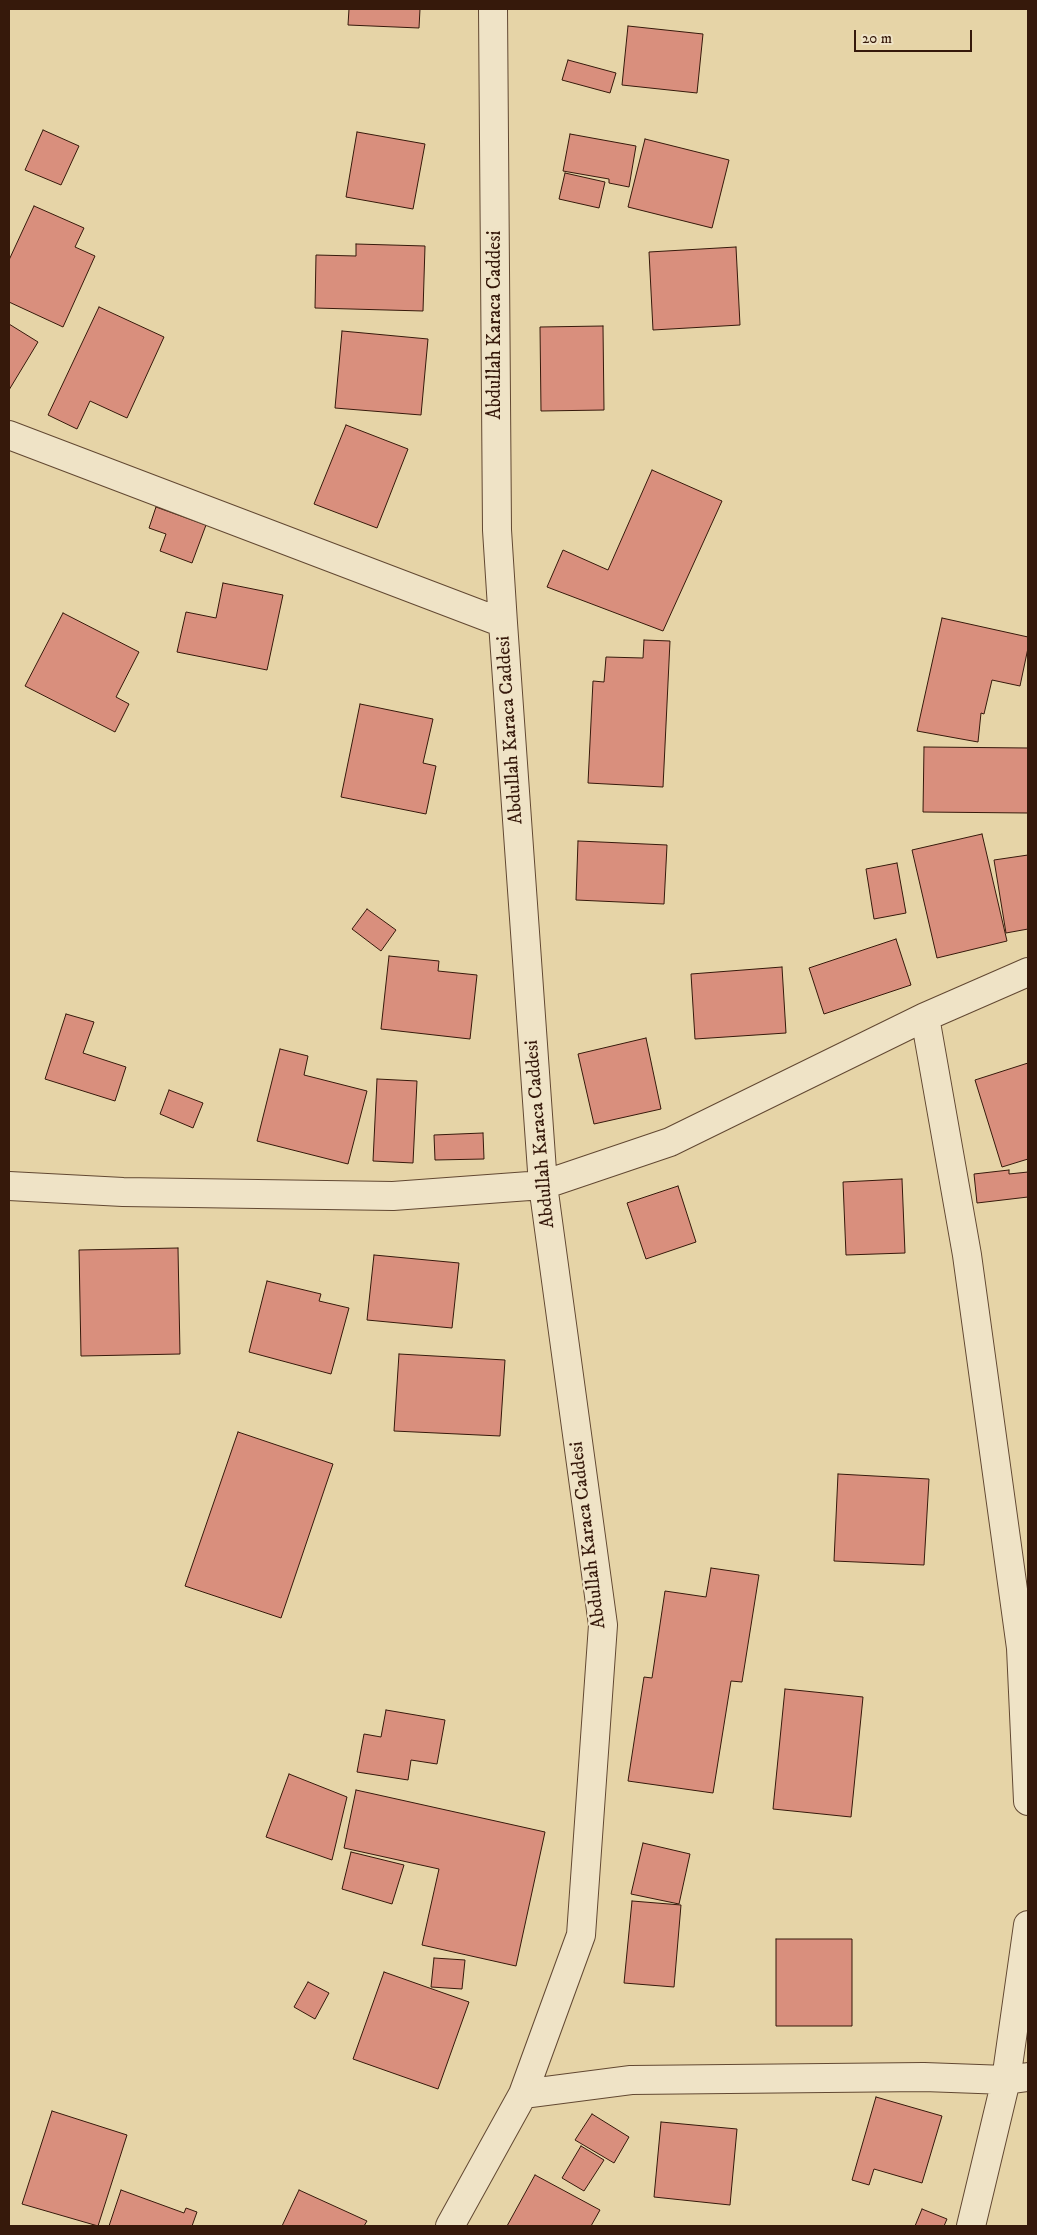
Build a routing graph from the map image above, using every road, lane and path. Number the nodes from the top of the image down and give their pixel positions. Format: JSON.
{"nodes":[{"id":1,"x":493,"y":9,"type":"edge"},
{"id":2,"x":9,"y":435,"type":"edge"},
{"id":3,"x":503,"y":623,"type":"junction"},
{"id":4,"x":1028,"y":972,"type":"edge"},
{"id":5,"x":925,"y":1017,"type":"junction"},
{"id":6,"x":543,"y":1185,"type":"junction"},
{"id":7,"x":9,"y":1186,"type":"edge"},
{"id":8,"x":1028,"y":1801,"type":"edge"},
{"id":9,"x":1028,"y":1925,"type":"edge"},
{"id":10,"x":1017,"y":2078,"type":"edge"},
{"id":11,"x":523,"y":2094,"type":"junction"},
{"id":12,"x":450,"y":2226,"type":"edge"},
{"id":13,"x":971,"y":2226,"type":"edge"}],
"edges":[{"from":1,"to":3,"type":"street","name":"Abdullah Karaca Caddesi"},
{"from":2,"to":3,"type":"street"},
{"from":3,"to":6,"type":"street","name":"Abdullah Karaca Caddesi"},
{"from":4,"to":5,"type":"street"},
{"from":5,"to":6,"type":"street"},
{"from":5,"to":8,"type":"street"},
{"from":6,"to":7,"type":"street"},
{"from":6,"to":11,"type":"street","name":"Abdullah Karaca Caddesi"},
{"from":9,"to":10,"type":"street"},
{"from":10,"to":11,"type":"street"},
{"from":10,"to":13,"type":"street"},
{"from":11,"to":12,"type":"street","name":"Abdullah Karaca Caddesi"}]}
